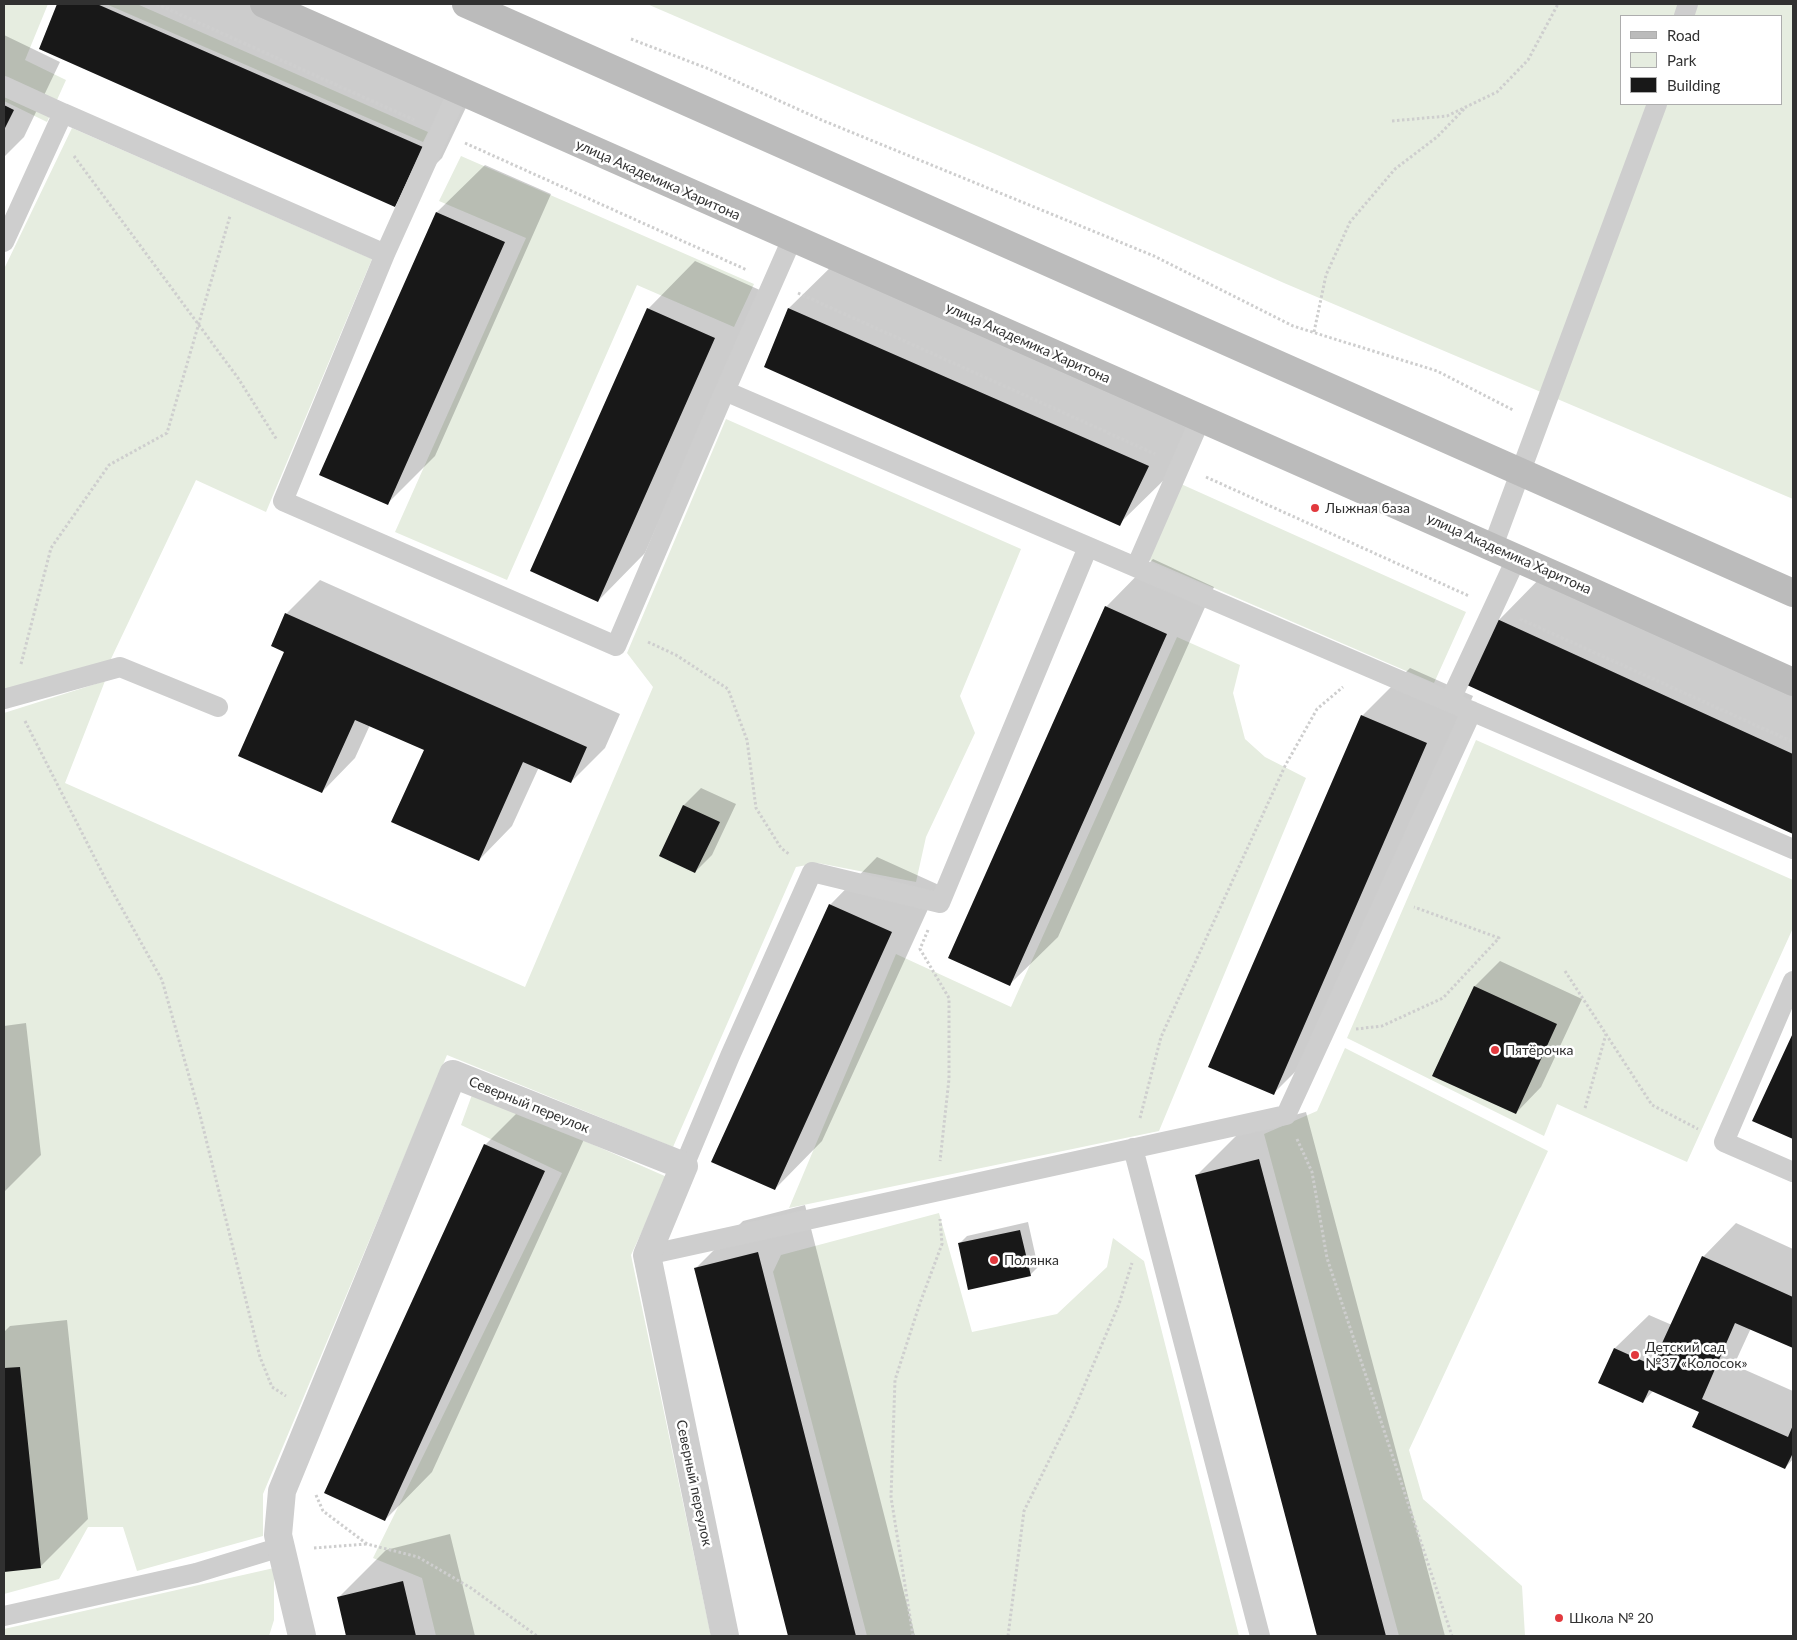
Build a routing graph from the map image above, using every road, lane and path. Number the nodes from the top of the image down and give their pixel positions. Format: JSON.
{"nodes":[{"id":1,"x":157,"y":4,"type":"edge"},
{"id":2,"x":264,"y":4,"type":"edge"},
{"id":3,"x":466,"y":4,"type":"edge"},
{"id":4,"x":1558,"y":4,"type":"edge"},
{"id":5,"x":630,"y":39,"type":"dead end"},
{"id":6,"x":4,"y":86,"type":"edge"},
{"id":7,"x":458,"y":92,"type":"junction"},
{"id":8,"x":1657,"y":105,"type":"edge"},
{"id":9,"x":1466,"y":107,"type":"junction"},
{"id":10,"x":58,"y":121,"type":"junction"},
{"id":11,"x":1392,"y":121,"type":"dead end"},
{"id":12,"x":441,"y":132,"type":"junction"},
{"id":13,"x":238,"y":190,"type":"junction"},
{"id":14,"x":792,"y":239,"type":"junction"},
{"id":15,"x":4,"y":242,"type":"edge"},
{"id":16,"x":385,"y":254,"type":"junction"},
{"id":17,"x":773,"y":282,"type":"junction"},
{"id":18,"x":199,"y":324,"type":"junction"},
{"id":19,"x":1314,"y":332,"type":"junction"},
{"id":20,"x":726,"y":391,"type":"junction"},
{"id":21,"x":1201,"y":418,"type":"junction"},
{"id":22,"x":1540,"y":424,"type":"junction"},
{"id":23,"x":1180,"y":466,"type":"junction"},
{"id":24,"x":296,"y":470,"type":"junction"},
{"id":25,"x":1522,"y":472,"type":"junction"},
{"id":26,"x":1088,"y":547,"type":"junction"},
{"id":27,"x":1505,"y":552,"type":"junction"},
{"id":28,"x":1136,"y":567,"type":"junction"},
{"id":29,"x":1793,"y":594,"type":"edge"},
{"id":30,"x":1494,"y":607,"type":"junction"},
{"id":31,"x":623,"y":629,"type":"junction"},
{"id":32,"x":1368,"y":666,"type":"junction"},
{"id":33,"x":1793,"y":682,"type":"edge"},
{"id":34,"x":8,"y":698,"type":"edge"},
{"id":35,"x":1450,"y":702,"type":"junction"},
{"id":36,"x":218,"y":707,"type":"dead end"},
{"id":37,"x":1472,"y":711,"type":"junction"},
{"id":38,"x":1793,"y":742,"type":"edge"},
{"id":39,"x":1793,"y":849,"type":"edge"},
{"id":40,"x":812,"y":872,"type":"junction"},
{"id":41,"x":1386,"y":897,"type":"junction"},
{"id":42,"x":940,"y":903,"type":"junction"},
{"id":43,"x":1565,"y":971,"type":"dead end"},
{"id":44,"x":1793,"y":982,"type":"edge"},
{"id":45,"x":1606,"y":1033,"type":"junction"},
{"id":46,"x":1323,"y":1034,"type":"junction"},
{"id":47,"x":1584,"y":1108,"type":"dead end"},
{"id":48,"x":1286,"y":1115,"type":"junction"},
{"id":49,"x":1724,"y":1142,"type":"junction"},
{"id":50,"x":1133,"y":1148,"type":"junction"},
{"id":51,"x":684,"y":1166,"type":"junction"},
{"id":52,"x":1793,"y":1172,"type":"edge"},
{"id":53,"x":936,"y":1191,"type":"junction"},
{"id":54,"x":647,"y":1255,"type":"junction"},
{"id":55,"x":1133,"y":1259,"type":"dead end"},
{"id":56,"x":313,"y":1415,"type":"junction"},
{"id":57,"x":297,"y":1454,"type":"junction"},
{"id":58,"x":367,"y":1544,"type":"junction"},
{"id":59,"x":281,"y":1547,"type":"junction"},
{"id":60,"x":4,"y":1616,"type":"edge"},
{"id":61,"x":302,"y":1636,"type":"edge"},
{"id":62,"x":537,"y":1636,"type":"edge"},
{"id":63,"x":725,"y":1636,"type":"edge"},
{"id":64,"x":913,"y":1636,"type":"edge"},
{"id":65,"x":1008,"y":1636,"type":"edge"},
{"id":66,"x":1260,"y":1636,"type":"edge"},
{"id":67,"x":1452,"y":1636,"type":"edge"}],
"edges":[{"from":1,"to":12,"type":"path"},
{"from":2,"to":7,"type":"main road","name":"улица Академика Харитона"},
{"from":3,"to":25,"type":"main road"},
{"from":4,"to":9,"type":"path"},
{"from":5,"to":19,"type":"path"},
{"from":6,"to":10,"type":"lane"},
{"from":7,"to":12,"type":"lane"},
{"from":7,"to":14,"type":"main road","name":"улица Академика Харитона"},
{"from":8,"to":22,"type":"lane"},
{"from":9,"to":11,"type":"path"},
{"from":9,"to":19,"type":"path"},
{"from":10,"to":13,"type":"lane"},
{"from":10,"to":15,"type":"lane"},
{"from":10,"to":18,"type":"path"},
{"from":12,"to":16,"type":"lane"},
{"from":12,"to":17,"type":"path"},
{"from":13,"to":16,"type":"lane"},
{"from":13,"to":18,"type":"path"},
{"from":14,"to":17,"type":"lane"},
{"from":14,"to":21,"type":"main road","name":"улица Академика Харитона"},
{"from":16,"to":24,"type":"lane"},
{"from":17,"to":20,"type":"lane"},
{"from":17,"to":23,"type":"path"},
{"from":18,"to":24,"type":"path"},
{"from":18,"to":34,"type":"path"},
{"from":19,"to":22,"type":"path"},
{"from":20,"to":26,"type":"lane"},
{"from":20,"to":31,"type":"lane"},
{"from":21,"to":23,"type":"lane"},
{"from":21,"to":27,"type":"main road","name":"улица Академика Харитона"},
{"from":22,"to":25,"type":"lane"},
{"from":23,"to":28,"type":"lane"},
{"from":23,"to":30,"type":"path"},
{"from":24,"to":31,"type":"lane"},
{"from":25,"to":27,"type":"lane"},
{"from":25,"to":29,"type":"main road"},
{"from":26,"to":28,"type":"lane"},
{"from":26,"to":42,"type":"lane"},
{"from":27,"to":30,"type":"lane"},
{"from":27,"to":33,"type":"main road","name":"улица Академика Харитона"},
{"from":28,"to":32,"type":"lane"},
{"from":30,"to":35,"type":"lane"},
{"from":30,"to":38,"type":"path"},
{"from":31,"to":40,"type":"path"},
{"from":32,"to":35,"type":"lane"},
{"from":32,"to":50,"type":"path"},
{"from":34,"to":36,"type":"lane"},
{"from":34,"to":56,"type":"path"},
{"from":35,"to":37,"type":"lane"},
{"from":37,"to":39,"type":"lane"},
{"from":37,"to":41,"type":"lane"},
{"from":40,"to":42,"type":"lane"},
{"from":40,"to":51,"type":"lane"},
{"from":41,"to":46,"type":"lane"},
{"from":41,"to":46,"type":"path"},
{"from":42,"to":53,"type":"path"},
{"from":43,"to":45,"type":"path"},
{"from":44,"to":49,"type":"lane"},
{"from":45,"to":47,"type":"path"},
{"from":45,"to":49,"type":"path"},
{"from":46,"to":48,"type":"lane"},
{"from":48,"to":50,"type":"lane"},
{"from":48,"to":67,"type":"path"},
{"from":49,"to":52,"type":"lane"},
{"from":50,"to":53,"type":"lane"},
{"from":50,"to":66,"type":"lane"},
{"from":51,"to":54,"type":"street"},
{"from":51,"to":56,"type":"street","name":"Северный переулок"},
{"from":53,"to":54,"type":"lane"},
{"from":53,"to":64,"type":"path"},
{"from":54,"to":63,"type":"street","name":"Северный переулок"},
{"from":55,"to":65,"type":"path"},
{"from":56,"to":57,"type":"street","name":"Северный переулок"},
{"from":57,"to":58,"type":"path"},
{"from":57,"to":59,"type":"street","name":"Северный переулок"},
{"from":58,"to":59,"type":"path"},
{"from":58,"to":62,"type":"path"},
{"from":59,"to":60,"type":"lane"},
{"from":59,"to":61,"type":"street","name":"Северный переулок"}]}
